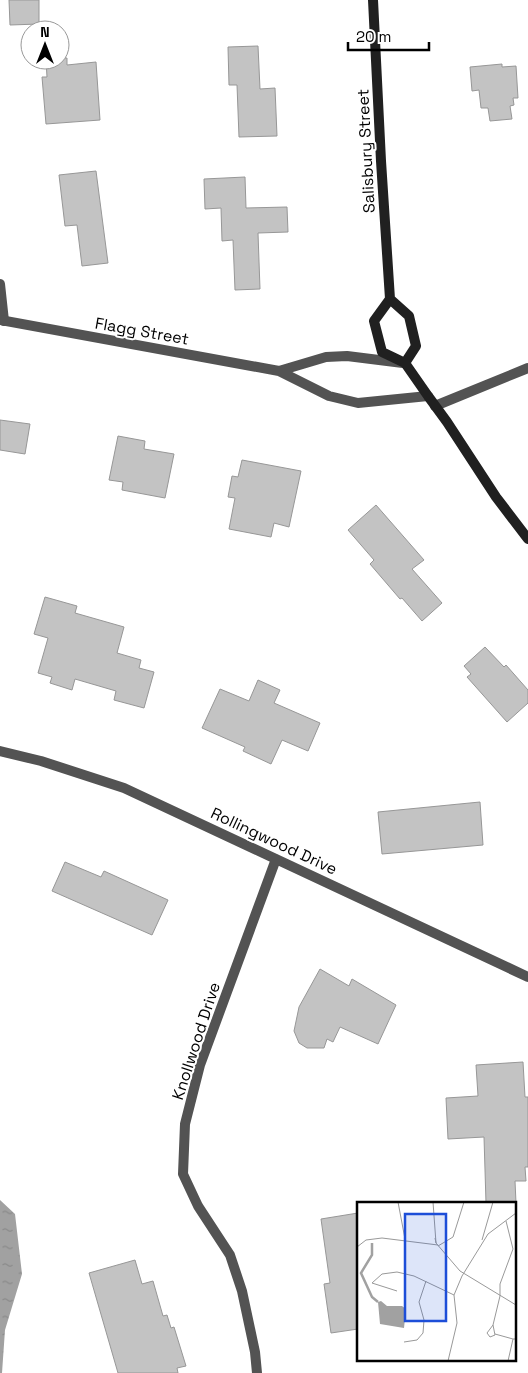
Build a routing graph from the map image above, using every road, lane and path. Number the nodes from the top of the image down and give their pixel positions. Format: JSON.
{"nodes":[{"id":1,"x":373,"y":0,"type":"edge"},
{"id":2,"x":0,"y":284,"type":"edge"},
{"id":3,"x":390,"y":299,"type":"junction"},
{"id":4,"x":2,"y":320,"type":"edge"},
{"id":5,"x":405,"y":363,"type":"junction"},
{"id":6,"x":528,"y":368,"type":"edge"},
{"id":7,"x":279,"y":371,"type":"junction"},
{"id":8,"x":428,"y":396,"type":"junction"},
{"id":9,"x":435,"y":406,"type":"junction"},
{"id":10,"x":528,"y":539,"type":"edge"},
{"id":11,"x":0,"y":752,"type":"edge"},
{"id":12,"x":276,"y":859,"type":"junction"},
{"id":13,"x":528,"y":977,"type":"edge"},
{"id":14,"x":257,"y":1373,"type":"edge"}],
"edges":[{"from":1,"to":3,"type":"main road","name":"Salisbury Street"},
{"from":2,"to":4,"type":"street"},
{"from":3,"to":5,"type":"main road"},
{"from":3,"to":5,"type":"main road"},
{"from":4,"to":7,"type":"street","name":"Flagg Street"},
{"from":5,"to":7,"type":"street","name":"Flagg Street"},
{"from":5,"to":8,"type":"main road"},
{"from":6,"to":9,"type":"street"},
{"from":7,"to":8,"type":"street","name":"Flagg Street"},
{"from":8,"to":9,"type":"main road"},
{"from":9,"to":10,"type":"main road"},
{"from":11,"to":12,"type":"street","name":"Rollingwood Drive"},
{"from":12,"to":13,"type":"street","name":"Rollingwood Drive"},
{"from":12,"to":14,"type":"street","name":"Knollwood Drive"}]}
